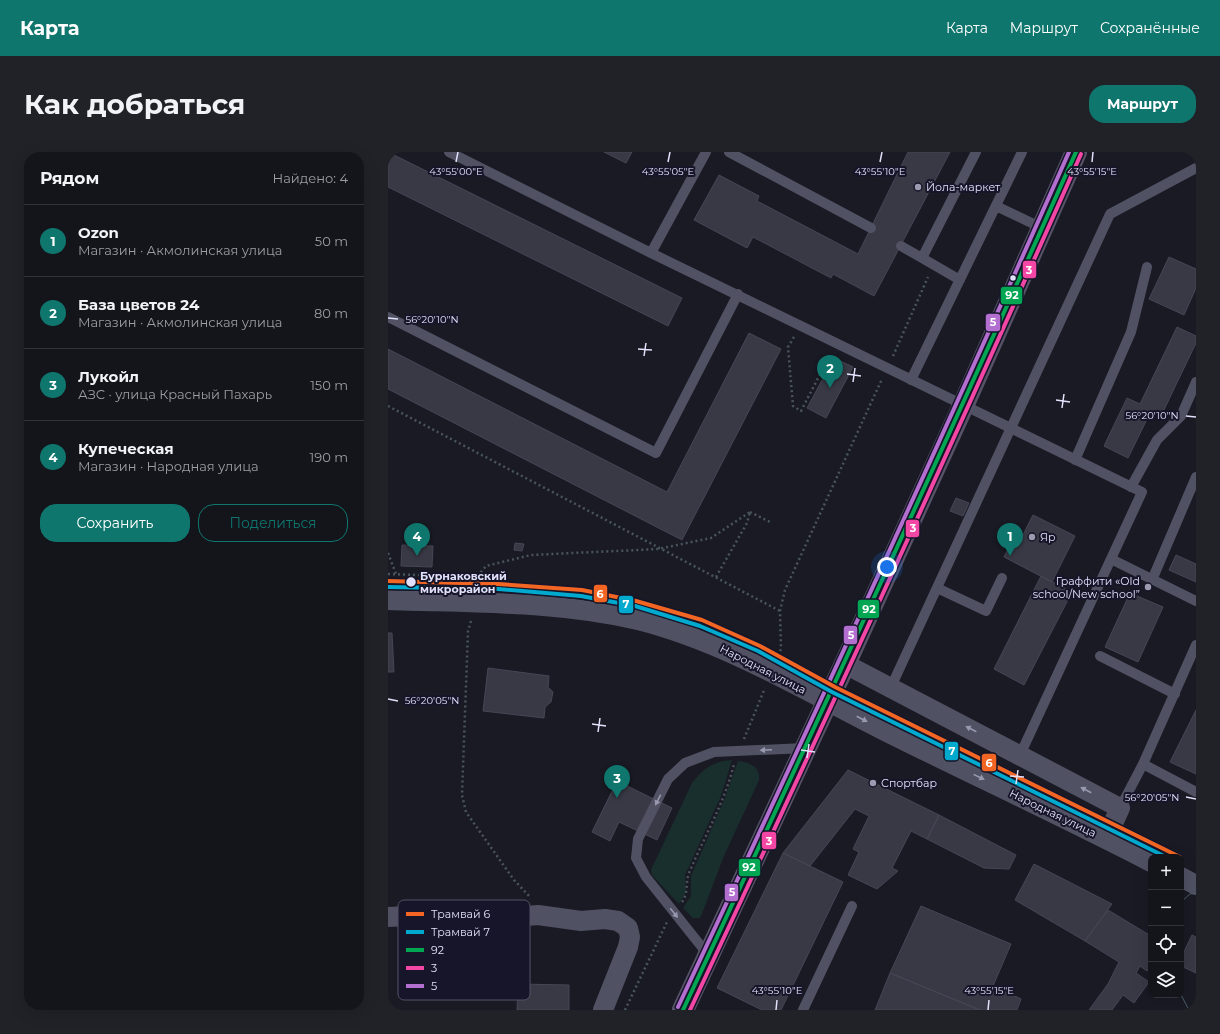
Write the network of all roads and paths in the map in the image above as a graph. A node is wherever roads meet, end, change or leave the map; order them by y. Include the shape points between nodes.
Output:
1 (448, 152) edge
2 (706, 152) edge
3 (730, 152) edge
4 (976, 152) edge
5 (1022, 152) edge
6 (1076, 152) edge
7 (1196, 168) edge
8 (996, 206) junction
9 (871, 228) dead end
10 (1042, 228) junction
11 (900, 246) dead end
12 (651, 253) junction
13 (922, 258) junction
14 (934, 265) junction
15 (1147, 267) dead end
16 (960, 280) junction
17 (738, 294) junction
18 (388, 318) edge
19 (799, 326) junction
20 (831, 352) dead end
21 (887, 368) junction
22 (911, 380) junction
23 (1196, 382) edge
24 (388, 406) edge
25 (963, 406) junction
26 (1011, 429) junction
27 (1075, 460) junction
28 (1196, 477) edge
29 (1131, 487) junction
30 (750, 512) junction
31 (770, 522) dead end
32 (658, 549) junction
33 (388, 553) edge
34 (1111, 559) junction
35 (388, 574) edge
36 (396, 574) junction
37 (716, 577) junction
38 (1002, 578) dead end
39 (1152, 580) junction
40 (937, 588) junction
41 (388, 600) edge
42 (1196, 601) edge
43 (780, 611) junction
44 (472, 619) dead end
45 (1196, 645) edge
46 (1100, 656) dead end
47 (846, 664) junction
48 (771, 672) junction
49 (891, 687) junction
50 (1176, 694) junction
51 (828, 702) junction
52 (805, 748) junction
53 (740, 751) junction
54 (1020, 755) junction
55 (1143, 764) junction
56 (732, 771) dead end
57 (1196, 792) edge
58 (1120, 808) junction
59 (1106, 839) junction
60 (1148, 860) edge
61 (1184, 879) edge
62 (1196, 885) edge
63 (684, 900) dead end
64 (852, 906) dead end
65 (538, 915) junction
66 (530, 916) edge
67 (388, 917) edge
68 (398, 917) edge
69 (666, 925) dead end
70 (709, 956) junction
71 (603, 1010) edge
72 (625, 1010) edge
73 (683, 1010) edge
74 (803, 1010) edge

1 - 12 lane
2 - 12 lane
3 - 9 lane
4 - 13 lane
5 - 8 lane
6 - 10 main road
7 - 26 lane via 1110,214
8 - 10 lane
8 - 16 lane
10 - 25 main road
11 - 13 lane
12 - 17 lane
13 - 14 lane
14 - 16 lane
14 - 21 path
15 - 27 lane via 1131,332
16 - 22 lane
17 - 18 lane via 656,453
17 - 19 lane
19 - 20 path via 788,347 794,406 801,411
19 - 21 lane
21 - 22 lane
21 - 43 path via 785,590
22 - 25 lane
23 - 29 lane via 1181,416 1157,440
24 - 32 path
25 - 26 lane
25 - 47 main road
26 - 27 lane
26 - 40 lane
27 - 29 lane
28 - 39 lane
29 - 34 lane via 1142,492
30 - 31 path
30 - 32 path via 712,538
30 - 37 path via 747,523
32 - 36 path via 531,555 486,566 476,577
32 - 37 path
33 - 36 path
34 - 39 lane
34 - 54 lane
35 - 36 path
37 - 43 path
38 - 40 lane via 986,611
39 - 42 lane
40 - 49 lane
41 - 48 street, Народная улица via 541,604 596,612 681,632 720,647
43 - 48 path via 781,648
44 - 65 path via 468,631 464,801 466,812 514,880 531,898
45 - 50 lane
46 - 50 lane
47 - 49 street
47 - 51 main road
48 - 51 street, Народная улица
48 - 53 path
54 -> 49 street
50 - 55 lane
51 - 52 main road
51 -> 59 street, Народная улица
52 -> 53 lane
52 - 70 main road
53 -> 70 lane via 714,752 685,762 668,779 638,839 636,858 646,877
58 -> 54 street
55 - 57 lane
55 - 58 lane
56 - 63 path via 688,875 688,892
58 - 59 street
59 - 60 street, Народная улица
61 - 62 street
64 - 74 lane
65 - 66 street
65 - 71 street via 581,921 605,919 618,921 628,928 628,947
67 - 68 street
69 - 72 path
70 - 73 main road

